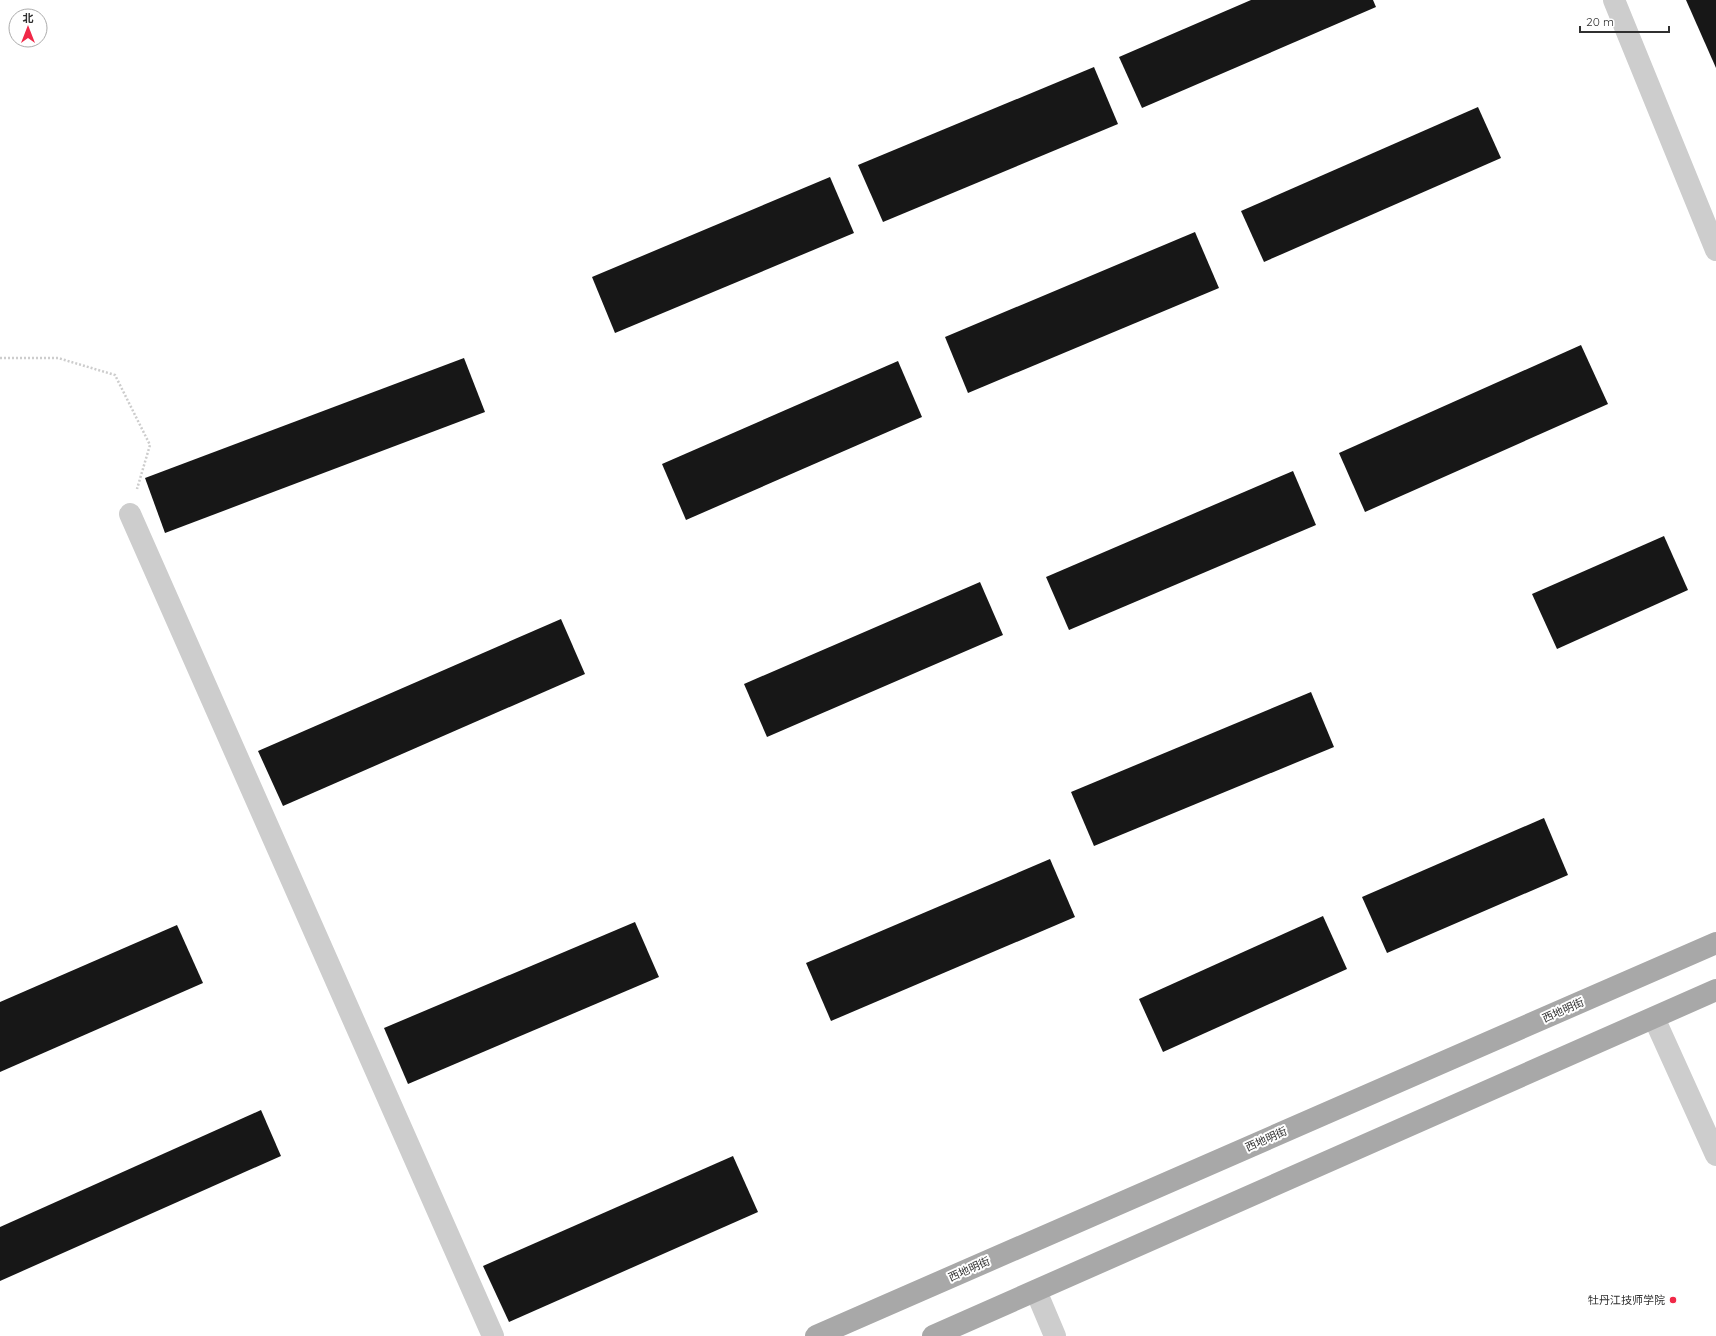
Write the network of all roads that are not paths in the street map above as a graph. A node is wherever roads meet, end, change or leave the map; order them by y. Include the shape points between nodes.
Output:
1 (1614, 0) edge
2 (1716, 250) edge
3 (130, 514) road end
4 (1716, 943) edge
5 (1716, 990) edge
6 (1654, 1018) junction
7 (1716, 1156) edge
8 (1036, 1291) junction
9 (493, 1336) edge
10 (816, 1336) edge
11 (933, 1336) edge
12 (1055, 1336) edge

1 - 2 street
3 - 9 street
4 - 10 main road, 西地明街
5 - 6 main road
6 - 7 street
6 - 8 main road
8 - 11 main road
8 - 12 street

